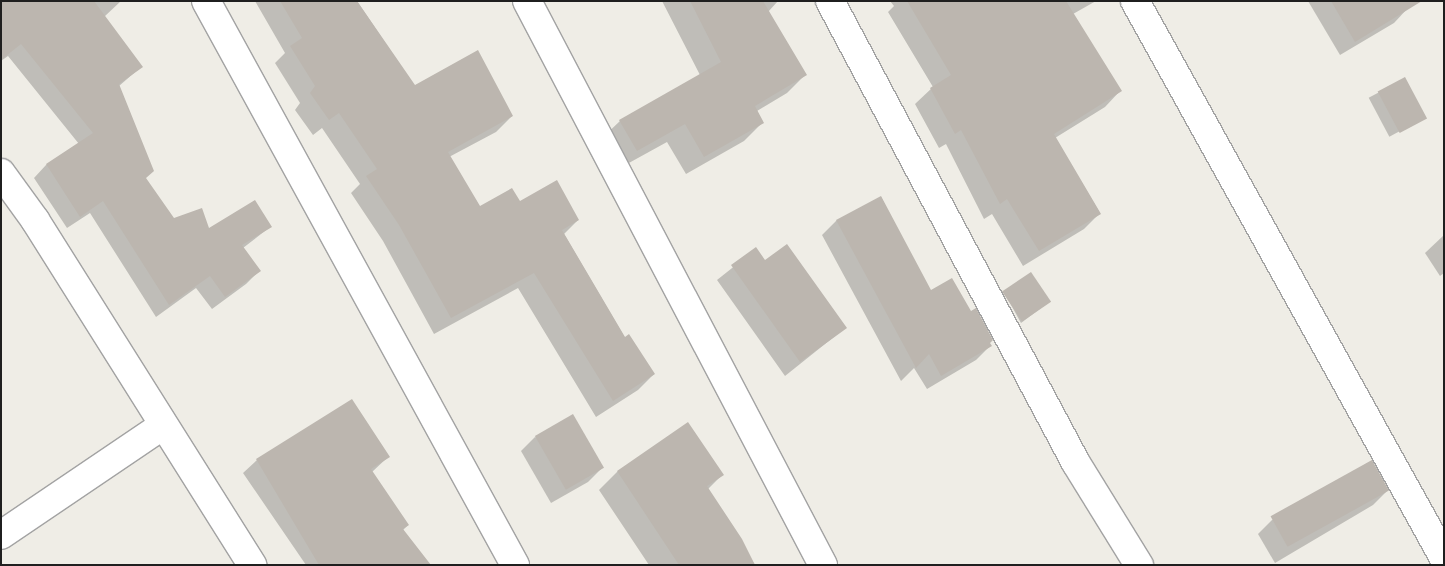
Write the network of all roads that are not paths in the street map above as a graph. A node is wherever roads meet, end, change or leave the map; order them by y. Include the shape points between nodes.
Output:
1 (206, 1) edge
2 (527, 1) edge
3 (830, 1) edge
4 (1135, 1) edge
5 (1, 173) edge
6 (162, 426) junction
7 (1, 534) edge
8 (1444, 558) edge
9 (252, 565) edge
10 (515, 565) edge
11 (823, 565) edge
12 (1139, 565) edge

1 - 10 street
2 - 11 street
3 - 12 street via 1071,454
4 - 8 street
5 - 6 street via 35,220
6 - 7 street
6 - 9 street

